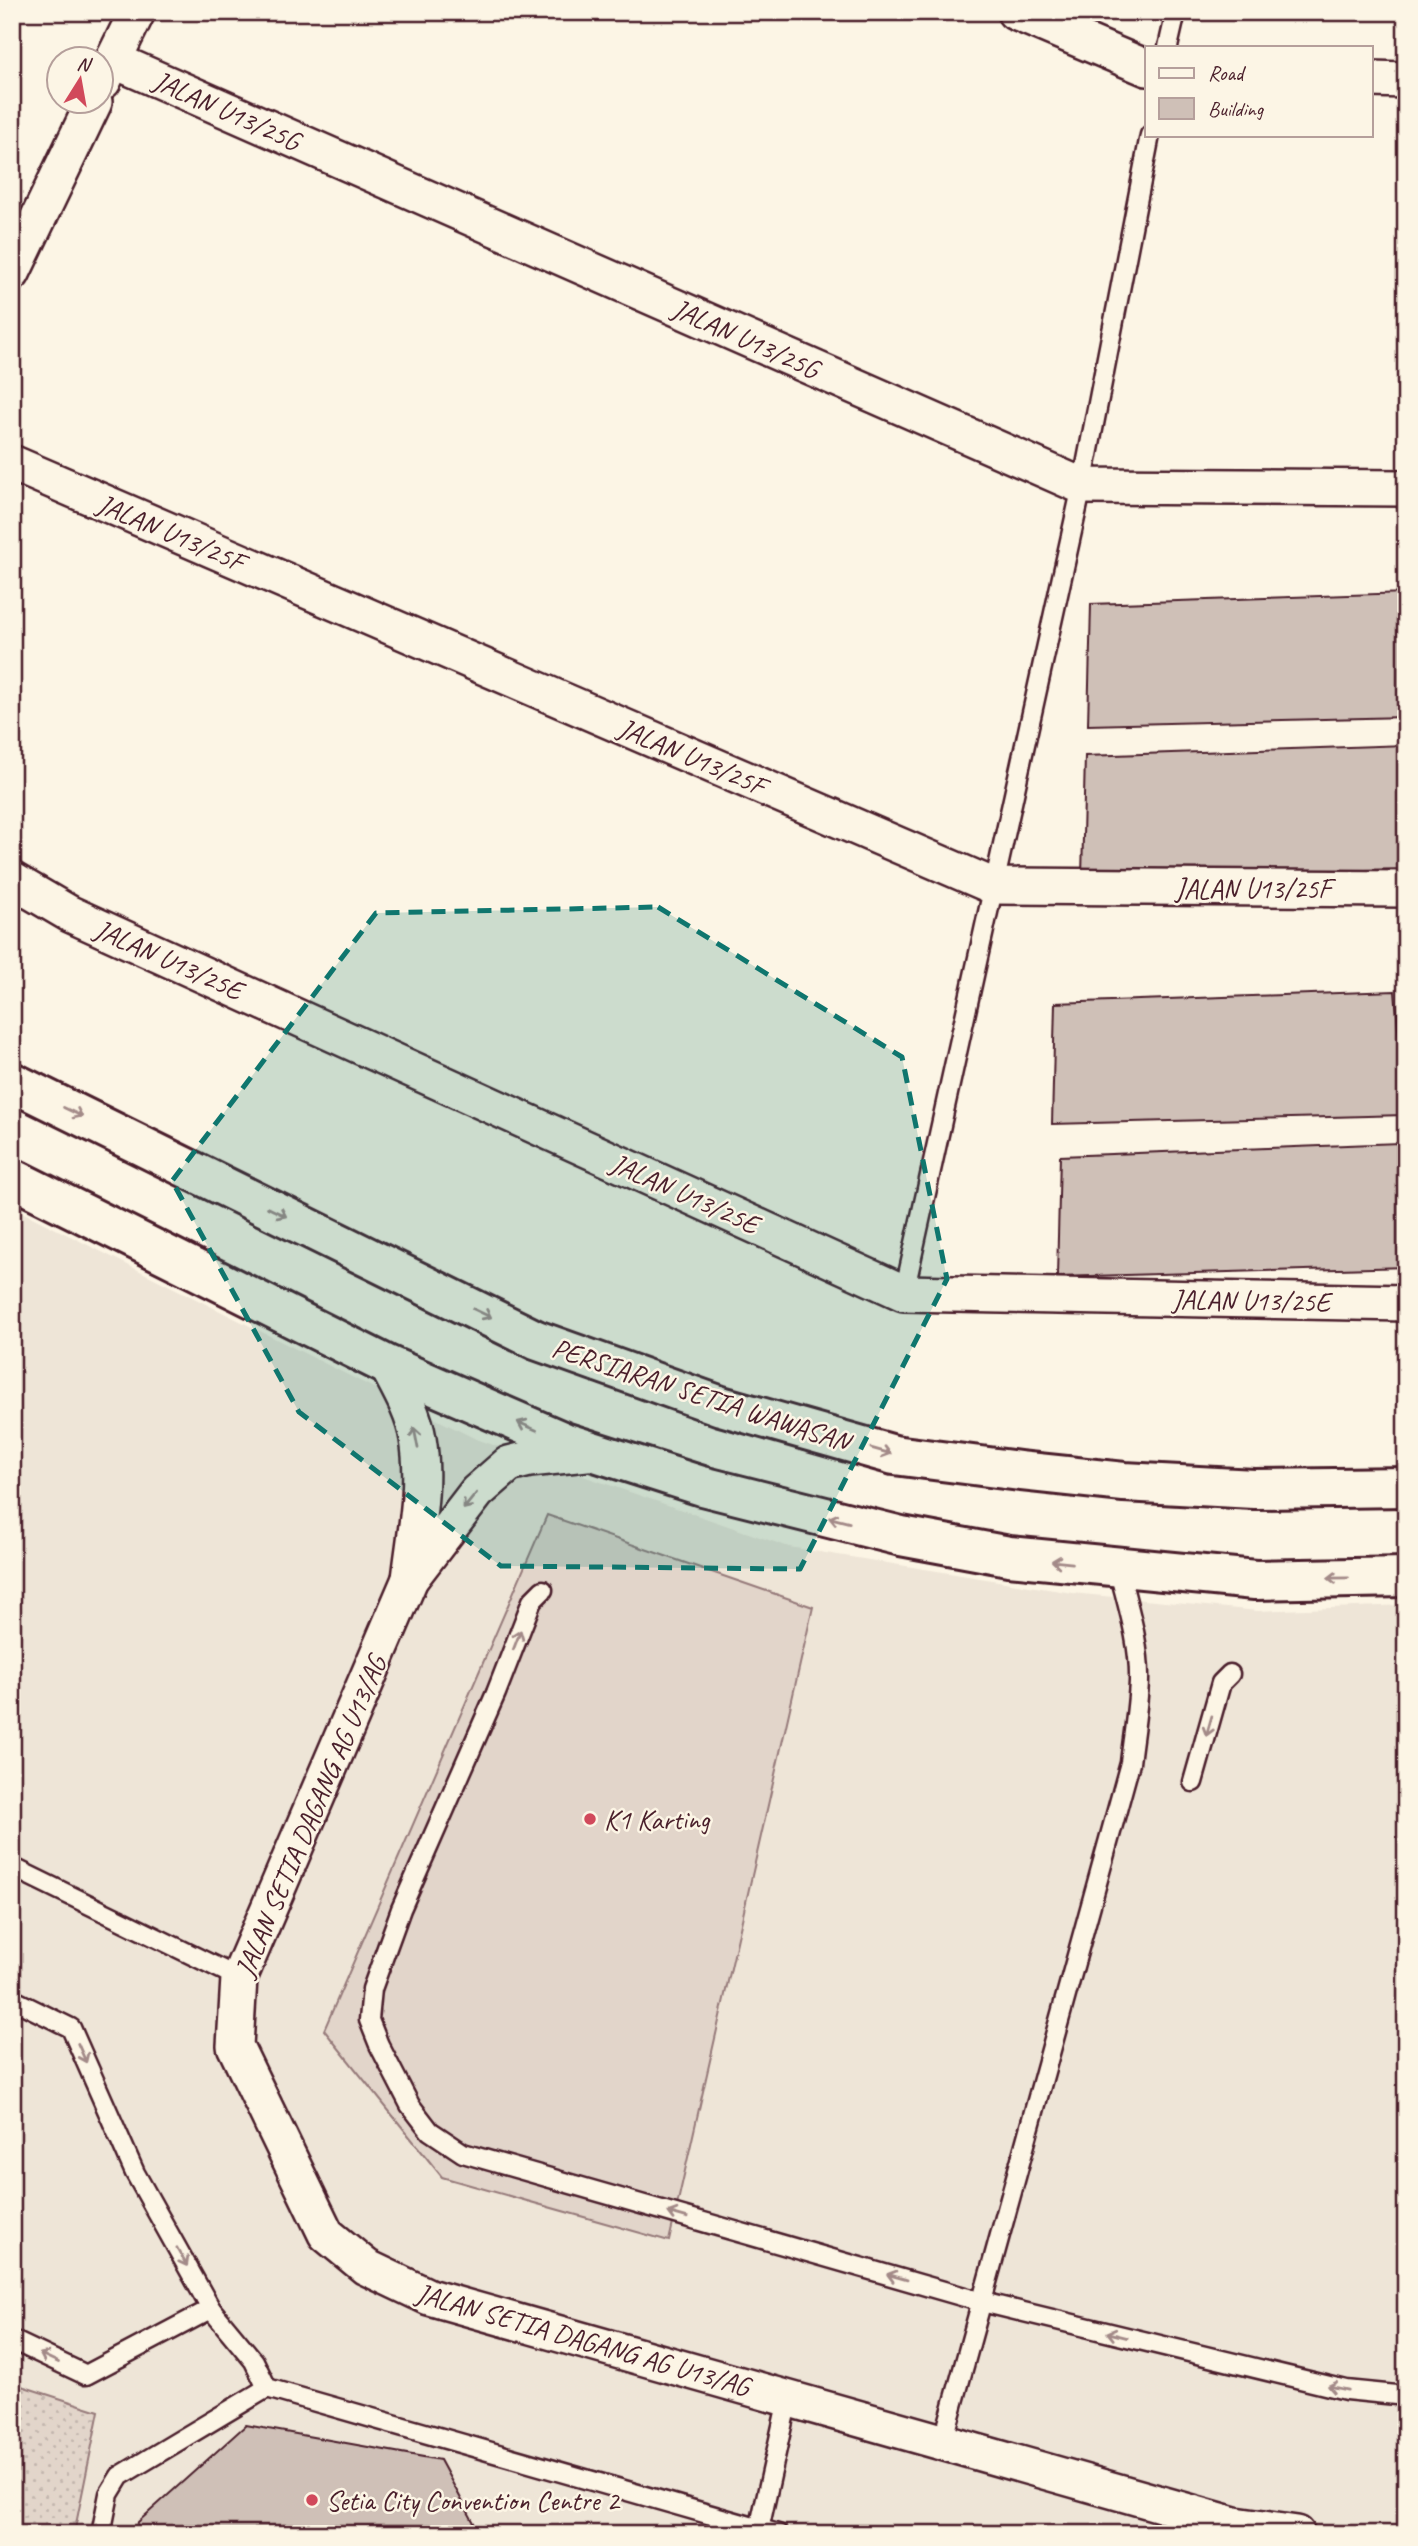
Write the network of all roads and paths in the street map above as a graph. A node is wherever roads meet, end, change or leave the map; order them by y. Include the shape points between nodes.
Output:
1 (137, 12) edge
2 (1015, 12) edge
3 (1176, 12) edge
4 (1168, 46) edge
5 (116, 54) edge
6 (1145, 67) edge
7 (116, 76) edge
8 (1372, 79) edge
9 (1406, 80) edge
10 (86, 116) edge
11 (1150, 136) edge
12 (12, 273) edge
13 (12, 463) edge
14 (1082, 486) junction
15 (1406, 488) edge
16 (12, 880) edge
17 (993, 886) junction
18 (1406, 889) edge
19 (12, 1082) edge
20 (12, 1178) edge
21 (904, 1293) junction
22 (1406, 1303) edge
23 (387, 1365) junction
24 (596, 1452) junction
25 (1406, 1488) edge
26 (1118, 1567) junction
27 (1406, 1577) edge
28 (410, 1579) junction
29 (543, 1590) dead end
30 (1230, 1674) dead end
31 (1193, 1782) dead end
32 (12, 1867) edge
33 (239, 1978) junction
34 (12, 1999) edge
35 (982, 2302) junction
36 (211, 2309) junction
37 (12, 2340) edge
38 (267, 2388) junction
39 (1406, 2396) edge
40 (788, 2399) junction
41 (943, 2442) junction
42 (759, 2531) edge
43 (101, 2534) edge
44 (778, 2534) edge
45 (1297, 2534) edge

1 - 5 street
2 - 6 street
3 - 4 lane
7 - 14 street, JALAN U13/25G
8 - 9 street
10 - 12 street
11 - 14 lane
13 - 17 street, JALAN U13/25F
14 - 15 street, JALAN U13/25G
14 - 17 lane
16 - 21 street, JALAN U13/25E via 70,914
17 - 18 street, JALAN U13/25F
17 - 21 lane
19 -> 25 street, PERSIARAN SETIA WAWASAN via 536,1340 721,1406 894,1455 1020,1471 1241,1489
20 - 23 street
21 - 22 street, JALAN U13/25E
24 -> 23 street
28 -> 23 street, JALAN SETIA DAGANG AG U13/AG via 419,1495 418,1438
26 -> 24 street via 1009,1556 901,1536 702,1486
24 -> 28 street, JALAN SETIA DAGANG AG U13/AG via 509,1464 477,1492
27 -> 26 street via 1255,1580
26 - 35 lane via 1138,1655 1130,1763
28 - 33 street, JALAN SETIA DAGANG AG U13/AG
35 -> 29 lane via 464,2153 430,2131 410,2105 369,2020 372,1989 401,1909 532,1601
30 -> 31 lane via 1221,1683
32 - 33 lane
33 - 40 street, JALAN SETIA DAGANG AG U13/AG via 235,2046 326,2234 366,2267 429,2298
34 -> 36 lane via 71,2028 135,2173
39 -> 35 lane via 1346,2390
35 - 41 lane
36 -> 37 lane via 86,2375
36 - 38 lane via 254,2361
38 - 42 lane
38 - 43 lane via 120,2476 109,2494
40 - 41 street, JALAN SETIA DAGANG AG U13/AG
40 - 42 lane
41 - 45 street, JALAN SETIA DAGANG AG U13/AG via 1235,2525
42 - 44 lane

